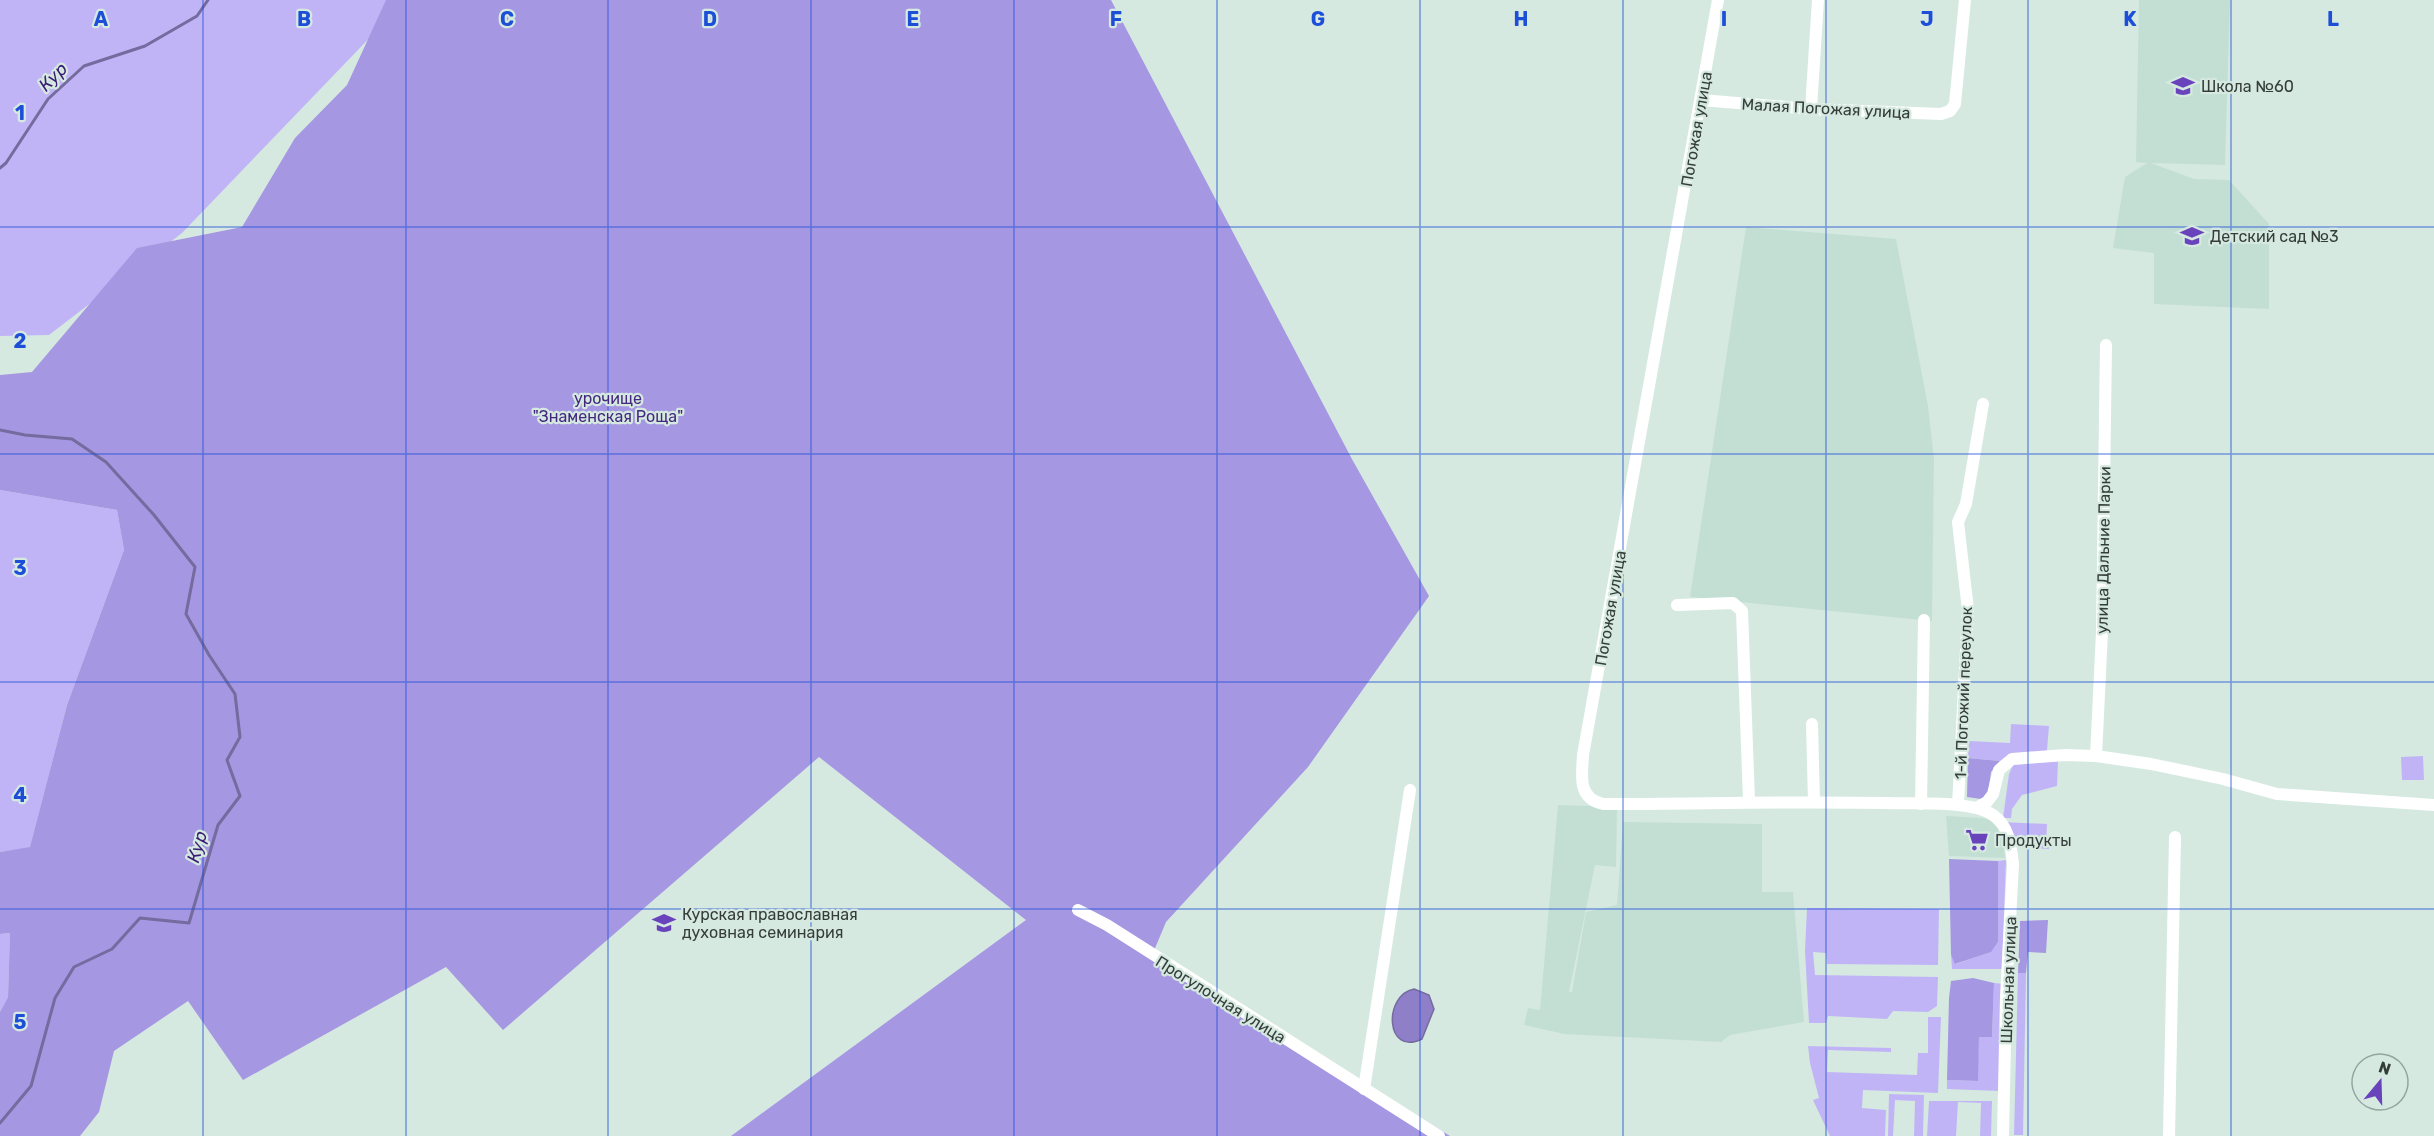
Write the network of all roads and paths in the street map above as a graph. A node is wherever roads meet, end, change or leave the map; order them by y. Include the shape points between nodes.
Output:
1 (1718, 0) edge
2 (1818, 0) edge
3 (1965, 0) edge
4 (1701, 100) junction
5 (1811, 108) junction
6 (2106, 345) dead end
7 (1983, 404) dead end
8 (1677, 605) dead end
9 (1924, 620) dead end
10 (1812, 724) dead end
11 (2096, 756) junction
12 (1410, 790) dead end
13 (1749, 801) junction
14 (1814, 802) junction
15 (1921, 804) junction
16 (2434, 805) edge
17 (1958, 806) junction
18 (1978, 807) junction
19 (2175, 837) dead end
20 (1078, 910) dead end
21 (1364, 1089) junction
22 (1439, 1136) edge
23 (2003, 1136) edge
24 (2169, 1136) edge

1 - 4 street, Погожая улица
2 - 5 street
3 - 5 street, Малая Погожая улица via 1955,105 1950,111 1941,114
4 - 5 street, Малая Погожая улица
4 - 13 street, Погожая улица via 1583,755 1583,787 1594,802 1603,804
6 - 11 street, улица Дальние Парки
7 - 17 street, 1-й Погожий переулок via 1966,504 1958,522 1968,610
8 - 13 street via 1733,603 1742,610
9 - 15 street
10 - 14 street
11 - 16 street via 2214,777 2277,794
11 - 18 street via 2012,759 2000,770 1993,794
12 - 21 street
13 - 14 street, Погожая улица
14 - 15 street, Погожая улица
15 - 17 street, Погожая улица
17 - 18 street, Погожая улица
18 - 23 street, Школьная улица via 2004,825 2013,864
19 - 24 street
20 - 21 street, Прогулочная улица
21 - 22 street, Прогулочная улица

